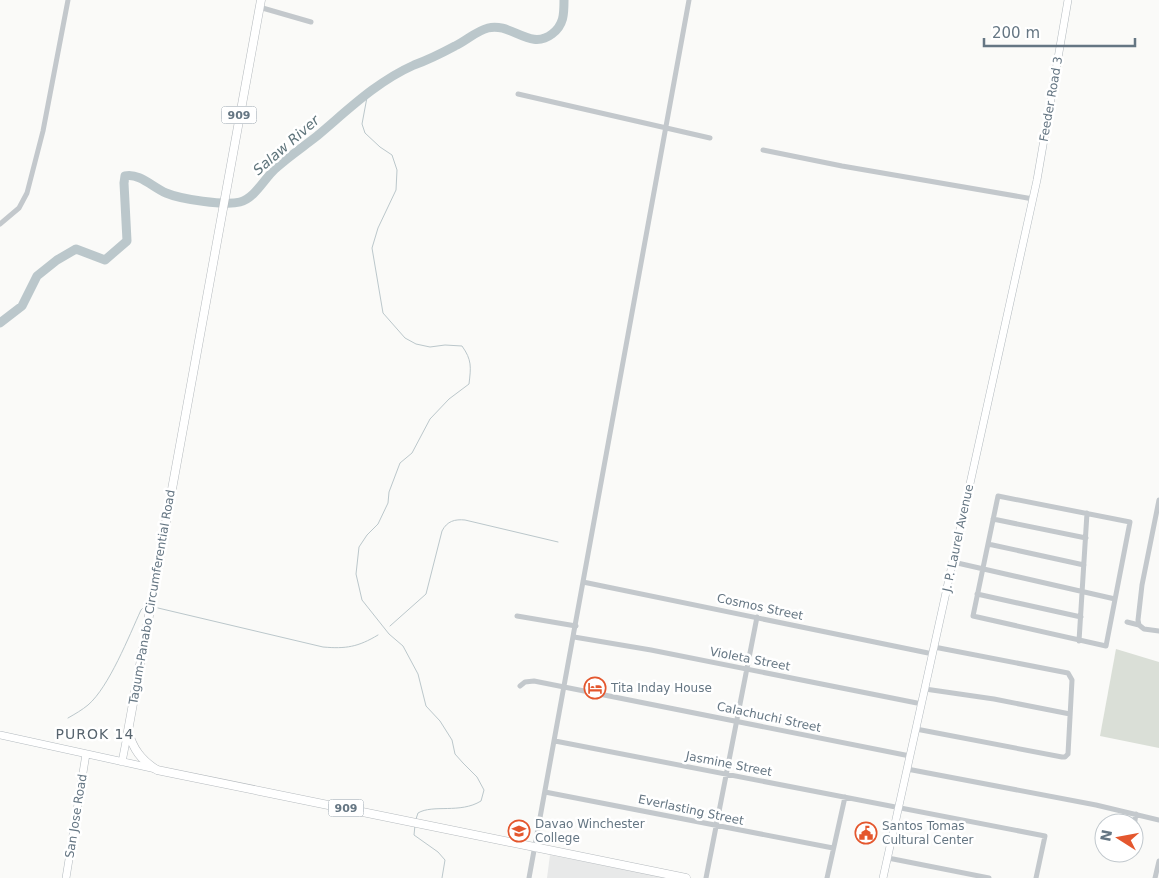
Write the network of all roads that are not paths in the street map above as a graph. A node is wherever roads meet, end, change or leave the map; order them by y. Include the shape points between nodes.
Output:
1 (68, 0) edge
2 (689, 0) edge
3 (1068, 0) edge
4 (260, 4) edge
5 (311, 22) dead end
6 (518, 94) dead end
7 (666, 128) junction
8 (710, 138) dead end
9 (764, 150) dead end
10 (1033, 199) junction
11 (0, 224) edge
12 (1159, 500) edge
13 (1087, 514) junction
14 (993, 519) junction
15 (1156, 525) edge
16 (1086, 538) junction
17 (988, 544) junction
18 (953, 562) junction
19 (1084, 565) junction
20 (982, 569) junction
21 (583, 582) junction
22 (1082, 592) junction
23 (977, 594) junction
24 (1115, 599) junction
25 (517, 616) dead end
26 (758, 617) junction
27 (1081, 617) junction
28 (1127, 622) dead end
29 (1139, 625) junction
30 (576, 626) junction
31 (1159, 632) edge
32 (574, 637) junction
33 (1079, 641) junction
34 (933, 651) junction
35 (746, 669) junction
36 (520, 686) dead end
37 (565, 687) junction
38 (925, 689) junction
39 (922, 704) junction
40 (1070, 714) junction
41 (737, 721) junction
42 (916, 729) junction
43 (128, 730) junction
44 (0, 735) edge
45 (555, 741) junction
46 (86, 754) junction
47 (910, 756) junction
48 (122, 762) junction
49 (157, 770) junction
50 (907, 770) junction
51 (727, 774) junction
52 (545, 792) junction
53 (845, 797) junction
54 (899, 807) junction
55 (1131, 813) edge
56 (1144, 816) edge
57 (1159, 820) edge
58 (716, 826) junction
59 (535, 846) junction
60 (833, 848) junction
61 (888, 858) junction
62 (1159, 863) edge
63 (66, 878) edge
64 (529, 878) edge
65 (686, 878) edge
66 (706, 878) edge
67 (827, 878) edge
68 (883, 878) edge
69 (990, 878) edge
70 (1036, 878) edge
71 (1155, 878) edge

1 - 11 street via 43,131 27,193 19,208
2 - 7 street
3 - 10 street, Feeder Road 3
4 - 5 street
4 - 43 main road, Tagum-Panabo Circumferential Road / 909
6 - 7 street
7 - 8 street
7 - 21 street
9 - 10 street
10 - 18 street, J. P. Laurel Avenue
12 - 15 street
13 - 14 street via 998,496
13 - 16 street
13 - 24 street via 1130,522
14 - 16 street
14 - 17 street
15 - 29 street via 1142,585
16 - 19 street
17 - 19 street
17 - 20 street
18 - 20 street
18 - 34 street, J. P. Laurel Avenue
19 - 22 street
20 - 22 street
20 - 23 street
21 - 26 street, Cosmos Street
21 - 30 street
22 - 24 street
22 - 27 street
23 - 27 street
23 - 33 street via 972,616
24 - 33 street via 1106,646
25 - 30 street
26 - 34 street, Cosmos Street
26 - 35 street
27 - 33 street
28 - 29 street
29 - 31 street
30 - 32 street
32 - 35 street, Violeta Street
32 - 37 street
34 - 38 street, J. P. Laurel Avenue
34 - 40 street, Cosmos Street via 1068,673 1072,680
35 - 39 street, Violeta Street
35 - 41 street
36 - 37 street, Calachuchi Street via 534,680
37 - 41 street, Calachuchi Street
37 - 45 street
38 - 39 street, J. P. Laurel Avenue
38 - 40 street
39 - 42 street, J. P. Laurel Avenue
40 - 42 street via 1068,754 1064,757
41 - 47 street, Calachuchi Street
41 - 51 street
42 - 47 street, J. P. Laurel Avenue
43 - 48 street
43 - 49 main road, 909 via 138,754
44 - 46 street
45 - 51 street, Jasmine Street
45 - 52 street
46 - 48 street
46 - 63 street, San Jose Road
47 - 50 street, J. P. Laurel Avenue
48 - 49 street
49 - 59 main road, 909
50 - 54 street, J. P. Laurel Avenue
50 - 55 street
51 - 53 street, Jasmine Street
51 - 58 street
52 - 58 street, Everlasting Street
52 - 59 street
53 - 54 street, Jasmine Street
53 - 60 street
54 - 61 street, J. P. Laurel Avenue
54 - 70 street, Jasmine Street via 1045,836
56 - 57 street
58 - 60 street, Everlasting Street
58 - 66 street
59 - 64 street
59 - 65 main road, 909
60 - 67 street
61 - 68 street, J. P. Laurel Avenue
61 - 69 street
62 - 71 street

